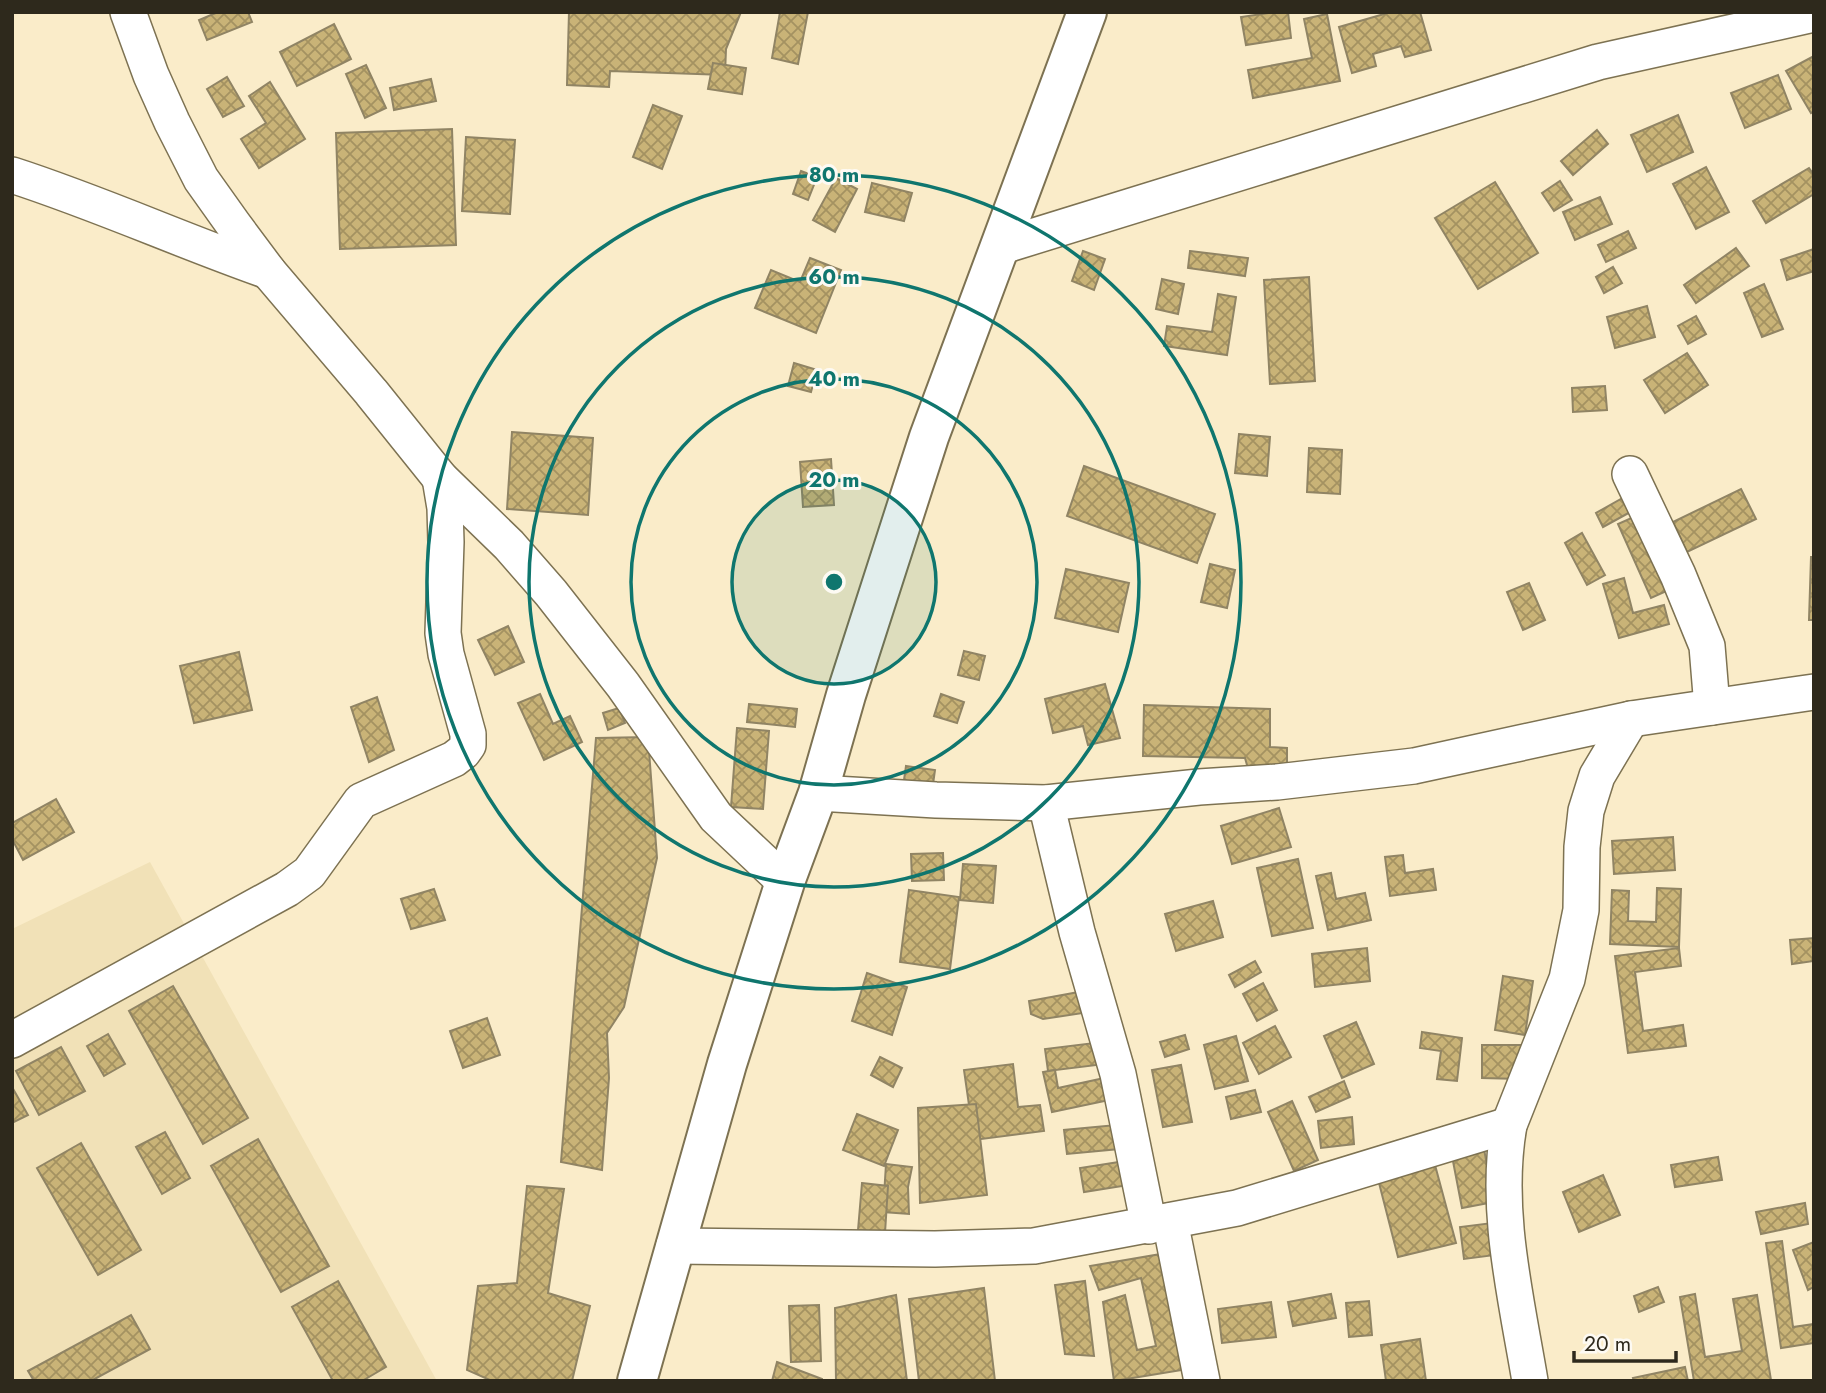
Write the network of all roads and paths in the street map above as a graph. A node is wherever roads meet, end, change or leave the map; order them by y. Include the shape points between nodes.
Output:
1 (128, 12) edge
2 (1087, 12) edge
3 (1814, 14) edge
4 (12, 174) edge
5 (999, 247) junction
6 (268, 271) junction
7 (1630, 474) dead end
8 (440, 478) junction
9 (1814, 692) edge
10 (1712, 707) junction
11 (1631, 719) junction
12 (818, 793) junction
13 (1046, 803) junction
14 (785, 882) junction
15 (12, 1040) edge
16 (1509, 1125) junction
17 (1159, 1224) junction
18 (674, 1246) junction
19 (638, 1381) edge
20 (1202, 1381) edge
21 (1530, 1381) edge

1 - 6 street via 151,75 201,178
2 - 5 main road
3 - 5 street via 1598,62
4 - 6 street
5 - 12 main road via 929,437
6 - 8 street
7 - 10 street via 1707,646
8 - 14 street via 551,593 716,817
8 - 15 street via 446,542 443,633 468,734 463,752 361,801 309,873 287,889
9 - 10 street
10 - 11 street
11 - 13 street via 1414,766
11 - 16 street via 1597,776 1586,811 1581,910 1567,979
12 - 13 street
12 - 14 main road
13 - 17 street via 1077,932
14 - 18 main road
16 - 17 street via 1237,1208
16 - 21 street via 1505,1216
17 - 18 street via 1034,1246
17 - 20 street
18 - 19 main road

